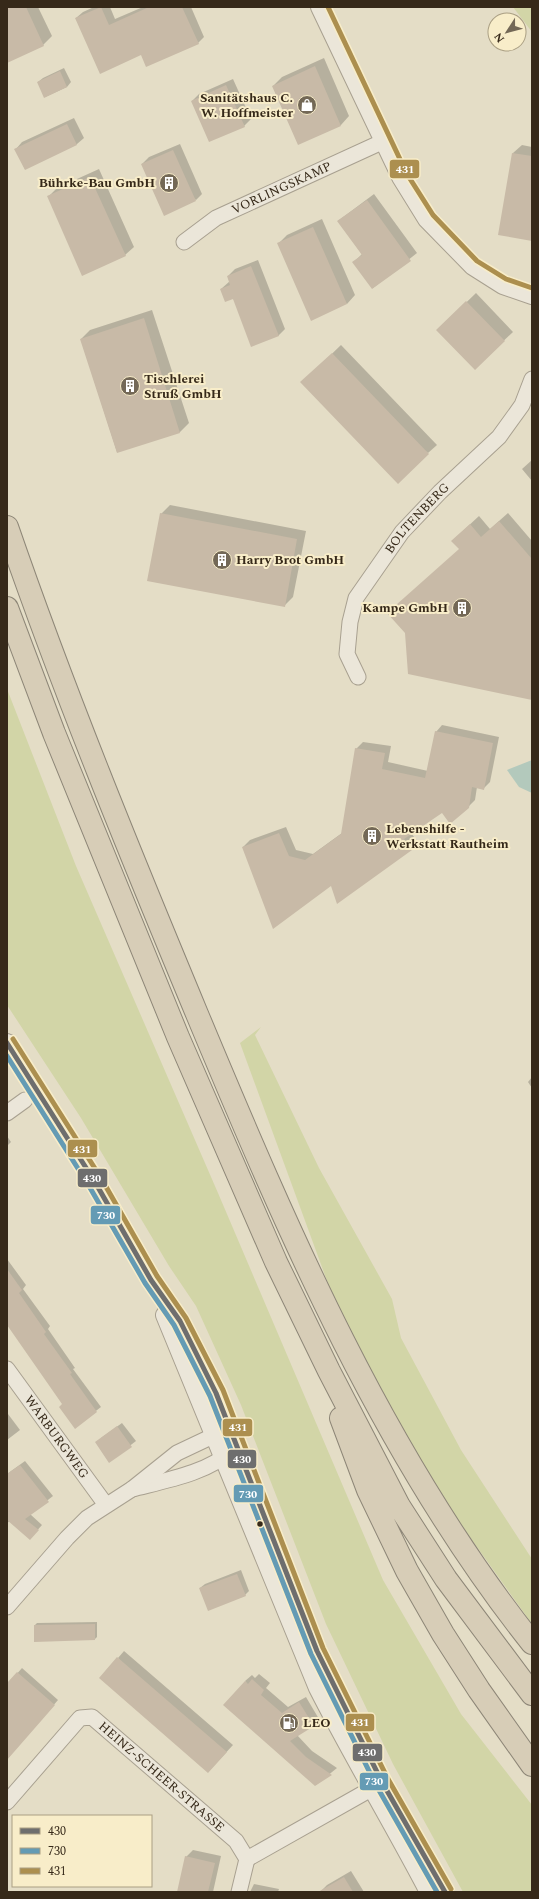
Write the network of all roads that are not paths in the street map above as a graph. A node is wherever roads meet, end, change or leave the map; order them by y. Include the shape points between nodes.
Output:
1 (320, 7) edge
2 (384, 141) junction
3 (184, 242) dead end
4 (532, 295) edge
5 (532, 379) edge
6 (7, 528) edge
7 (7, 608) edge
8 (358, 677) dead end
9 (7, 1043) edge
10 (25, 1100) dead end
11 (7, 1113) edge
12 (151, 1280) junction
13 (7, 1369) edge
14 (329, 1371) junction
15 (215, 1435) junction
16 (237, 1445) junction
17 (224, 1458) junction
18 (132, 1489) junction
19 (106, 1505) junction
20 (7, 1607) edge
21 (532, 1643) edge
22 (532, 1694) edge
23 (532, 1765) edge
24 (371, 1789) junction
25 (7, 1802) edge
26 (247, 1859) junction
27 (239, 1892) edge
28 (429, 1892) edge
29 (445, 1892) edge

1 - 2 street
2 - 3 street, VORLINGSKAMP via 216,218
2 - 4 street via 414,201 442,237 487,276 503,285
5 - 8 street, BOLTENBERG via 522,405 499,438 440,492 402,532 356,598 350,622 347,654
6 - 21 highway via 79,724 136,867 244,1126 301,1250 380,1410 425,1488 474,1563
7 - 14 highway via 54,733 178,1037 276,1262
9 - 12 street via 95,1182
10 - 11 street
12 - 15 street
12 - 16 street via 180,1321 216,1393
13 - 19 street, WARBURGWEG
14 - 22 highway via 399,1506 446,1579
14 - 23 highway via 344,1431 368,1490 407,1571 475,1684
15 - 16 street
15 - 17 street
15 - 18 street via 176,1453
16 - 17 street
16 - 29 street via 317,1651 382,1782
17 - 18 street via 181,1476
17 - 24 street via 318,1688
18 - 19 street
19 - 20 street via 87,1518 67,1538
24 - 26 street
24 - 28 street
25 - 26 street, HEINZ-SCHEER-STRASSE via 80,1718 92,1717 236,1840
26 - 27 street

